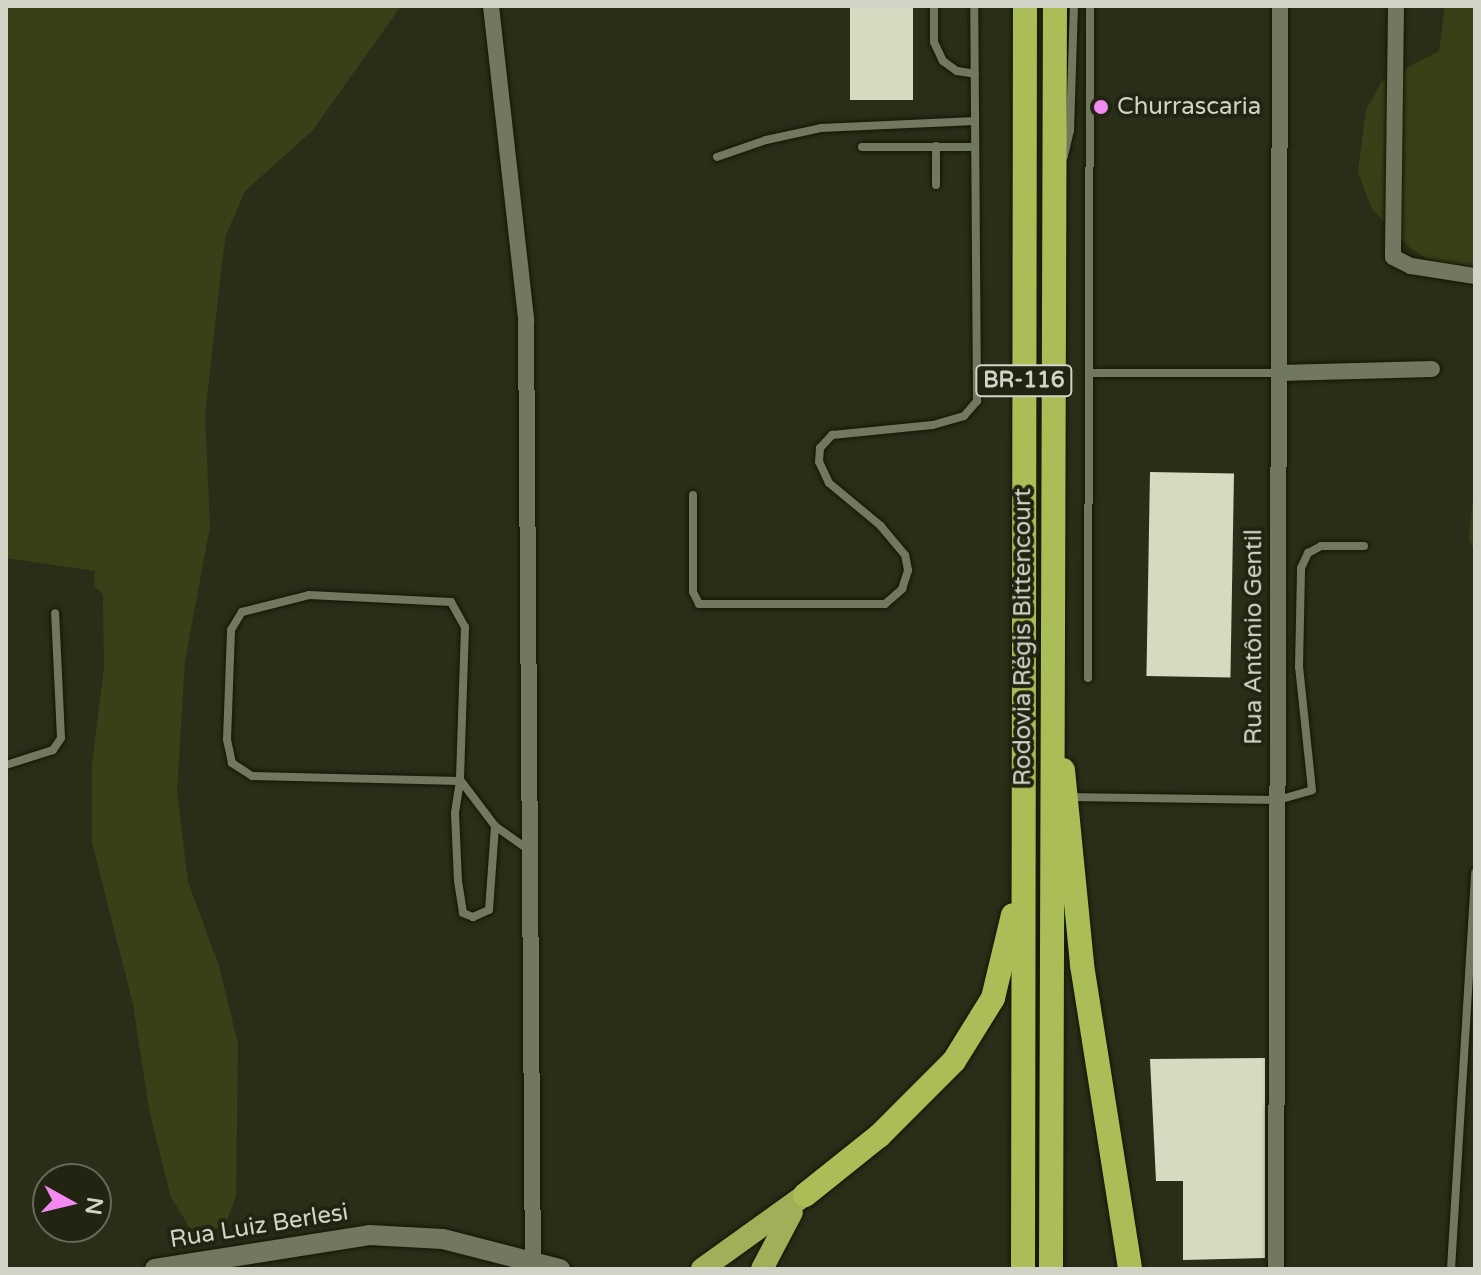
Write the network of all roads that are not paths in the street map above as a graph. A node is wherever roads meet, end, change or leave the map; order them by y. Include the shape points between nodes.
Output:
1 (491, 6) edge
2 (934, 6) edge
3 (974, 6) edge
4 (1025, 6) edge
5 (1055, 6) edge
6 (1074, 6) edge
7 (1090, 6) edge
8 (1280, 6) edge
9 (1396, 6) edge
10 (975, 74) junction
11 (975, 121) junction
12 (936, 146) junction
13 (862, 147) dead end
14 (975, 147) junction
15 (717, 157) dead end
16 (936, 185) dead end
17 (1054, 200) junction
18 (1475, 276) edge
19 (1432, 369) dead end
20 (1089, 373) junction
21 (1279, 373) junction
22 (693, 495) dead end
23 (1364, 546) dead end
24 (55, 613) dead end
25 (1050, 632) junction
26 (1088, 678) dead end
27 (1025, 757) junction
28 (6, 765) edge
29 (460, 781) junction
30 (1066, 797) junction
31 (1278, 800) junction
32 (495, 826) junction
33 (530, 850) junction
34 (1475, 873) edge
35 (1474, 914) edge
36 (1472, 965) edge
37 (1471, 1010) edge
38 (805, 1195) junction
39 (534, 1266) edge
40 (155, 1269) edge
41 (560, 1269) edge
42 (702, 1269) edge
43 (762, 1269) edge
44 (1023, 1269) edge
45 (1051, 1269) edge
46 (1130, 1269) edge
47 (1276, 1269) edge
48 (1451, 1269) edge

1 - 33 street via 526,320
2 - 10 lane via 934,42 943,61
3 - 10 lane
4 - 27 highway, Rodovia Régis Bittencourt / BR-116
5 - 17 highway, Rodovia Régis Bittencourt / BR-116
6 - 17 lane via 1070,131
7 - 20 lane
8 - 21 street, Rua Antônio Gentil
9 - 18 street via 1393,257 1411,266
10 - 11 lane
11 - 14 lane
11 - 15 lane via 821,128
12 - 13 lane
12 - 14 lane
12 - 16 lane
14 - 22 lane via 977,401 964,416 832,435 820,448 819,462 829,483 881,526 905,555 908,570 902,589 885,604 699,604 693,592
17 - 25 highway, Rodovia Régis Bittencourt / BR-116
19 - 21 street
20 - 21 lane
20 - 26 lane
21 - 31 street, Rua Antônio Gentil
23 - 31 lane via 1321,546 1308,553 1301,568 1299,667 1315,782 1312,790
24 - 28 lane via 61,738 53,750
25 - 30 highway
25 - 45 highway, Rodovia Régis Bittencourt / BR-116
27 - 38 highway via 1012,926 993,998 954,1061 879,1136
27 - 44 highway, Rodovia Régis Bittencourt / BR-116
29 - 29 lane via 252,776 232,763 227,740 231,630 242,612 309,595 451,602 465,627
29 - 32 lane
29 - 32 lane via 455,813 458,881 463,913 473,917 489,910
30 - 31 lane
30 - 46 highway via 1082,965
31 - 47 street, Rua Antônio Gentil
32 - 33 lane
33 - 39 street
34 - 35 lane
35 - 36 lane
36 - 37 lane
37 - 48 lane
38 - 42 highway
38 - 43 highway via 781,1227
39 - 40 street, Rua Luiz Berlesi via 443,1239 369,1235
39 - 41 street, Rua Luiz Berlesi

